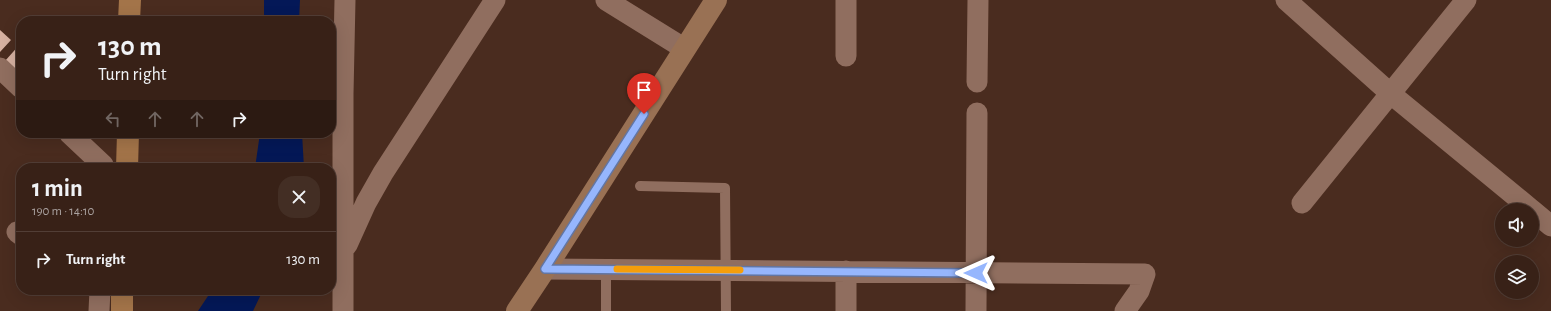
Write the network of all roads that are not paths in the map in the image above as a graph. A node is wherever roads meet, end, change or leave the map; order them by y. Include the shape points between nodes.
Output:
1 (130, 0) edge
2 (345, 0) edge
3 (495, 0) edge
4 (606, 0) edge
5 (716, 0) edge
6 (846, 0) edge
7 (978, 0) edge
8 (1286, 0) edge
9 (1466, 0) edge
10 (130, 16) edge
11 (685, 49) junction
12 (846, 56) dead end
13 (0, 68) edge
14 (977, 82) dead end
15 (16, 83) edge
16 (1391, 94) junction
17 (976, 113) dead end
18 (74, 138) edge
19 (128, 138) edge
20 (101, 163) edge
21 (127, 163) edge
22 (640, 186) dead end
23 (1302, 203) dead end
24 (1523, 203) edge
25 (1539, 216) edge
26 (1551, 226) edge
27 (344, 251) junction
28 (545, 269) junction
29 (606, 269) junction
30 (725, 270) junction
31 (846, 271) junction
32 (976, 273) junction
33 (122, 295) edge
34 (122, 311) edge
35 (344, 311) edge
36 (517, 311) edge
37 (606, 311) edge
38 (726, 311) edge
39 (846, 311) edge
40 (976, 311) edge
41 (1125, 311) edge

1 - 10 main road
2 - 27 street
3 - 27 street via 383,172
4 - 11 street
5 - 11 street
6 - 12 street
7 - 14 street
8 - 16 street
9 - 16 street
11 - 28 street
13 - 15 street
16 - 23 street
16 - 24 street
17 - 32 street
18 - 20 street
19 - 21 main road
22 - 30 lane via 725,188
25 - 26 street
27 - 35 street
28 - 29 street
28 - 36 street
29 - 30 street
29 - 37 lane
30 - 31 street
30 - 38 lane
31 - 32 street
31 - 39 street
32 - 40 street
32 - 41 street via 1145,274 1140,291
33 - 34 main road

